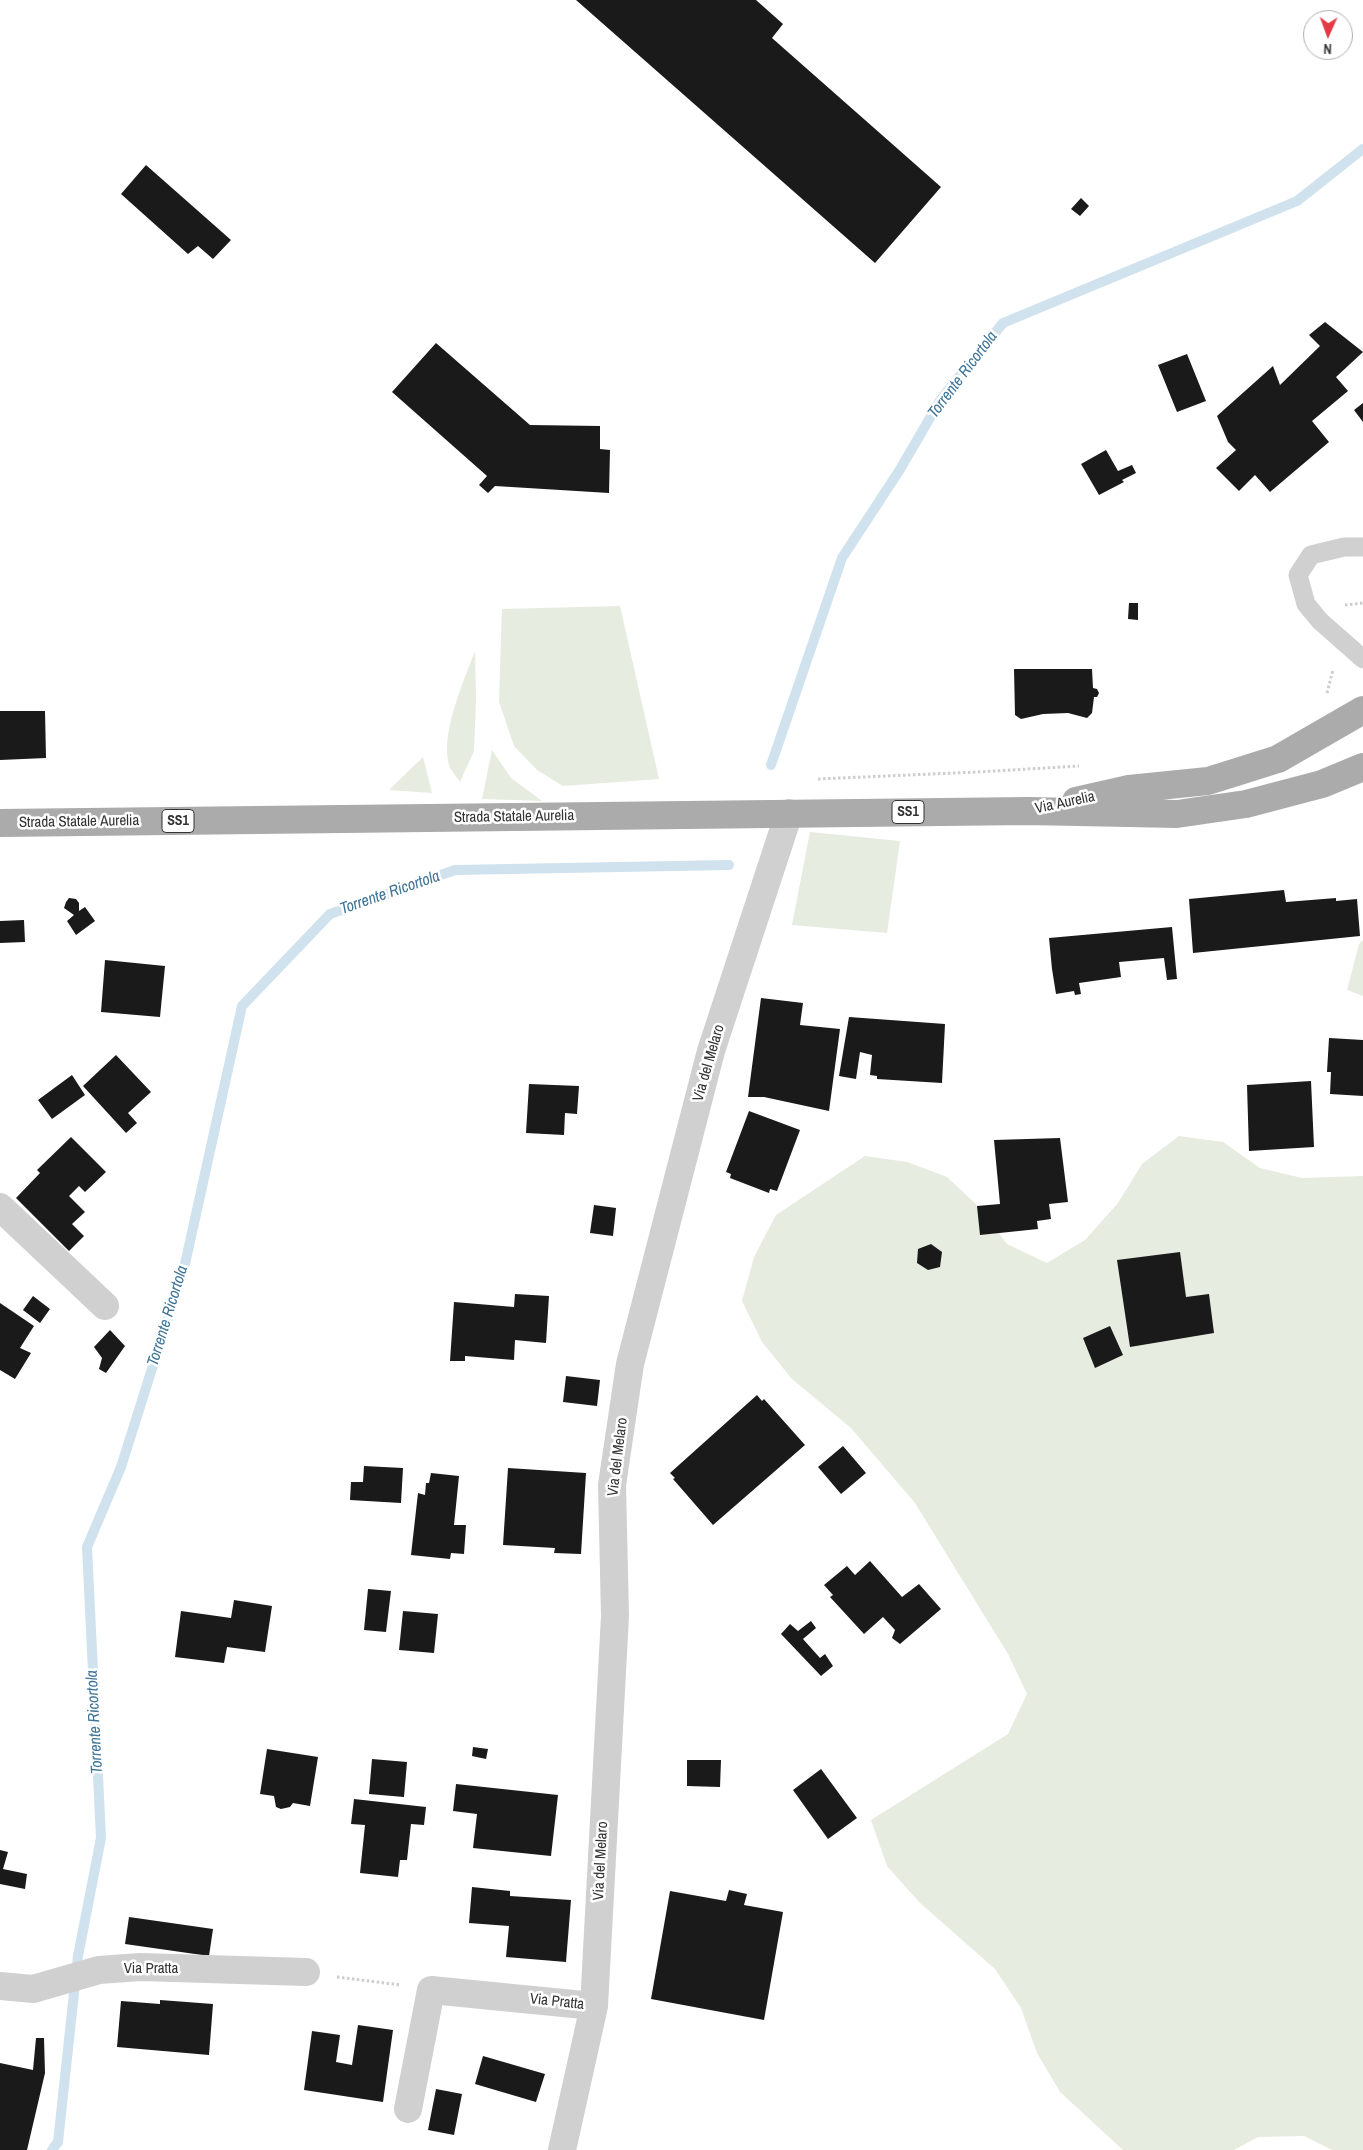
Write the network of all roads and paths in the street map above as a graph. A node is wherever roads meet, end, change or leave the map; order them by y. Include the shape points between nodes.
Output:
1 (1363, 547) edge
2 (1363, 604) edge
3 (1320, 621) junction
4 (1363, 659) edge
5 (1334, 665) dead end
6 (1323, 699) dead end
7 (1363, 710) edge
8 (1087, 766) dead end
9 (1363, 767) edge
10 (812, 779) dead end
11 (1028, 811) junction
12 (789, 813) junction
13 (0, 823) edge
14 (0, 1207) edge
15 (105, 1306) dead end
16 (306, 1972) joint
17 (0, 1986) edge
18 (431, 1990) junction
19 (594, 2006) junction
20 (408, 2109) dead end
21 (562, 2150) edge

1 - 3 lane via 1344,547 1311,556 1298,575 1306,604
2 - 3 path via 1326,607
3 - 4 lane
5 - 6 path via 1329,691
7 - 11 main road, Via Aurelia via 1278,759 1216,778 1130,789
8 - 10 path
9 - 11 main road, Via Aurelia via 1322,784 1246,804 1185,812
11 - 12 main road, Strada Statale Aurelia / SS1
12 - 13 main road, Strada Statale Aurelia / SS1
12 - 19 street, Via del Melaro via 711,1051 630,1364 612,1485 615,1616
14 - 15 street
16 - 17 street, Via Pratta via 140,1967 99,1970 32,1990
16 - 18 path
18 - 19 street, Via Pratta
18 - 20 street
19 - 21 street, Via del Melaro

